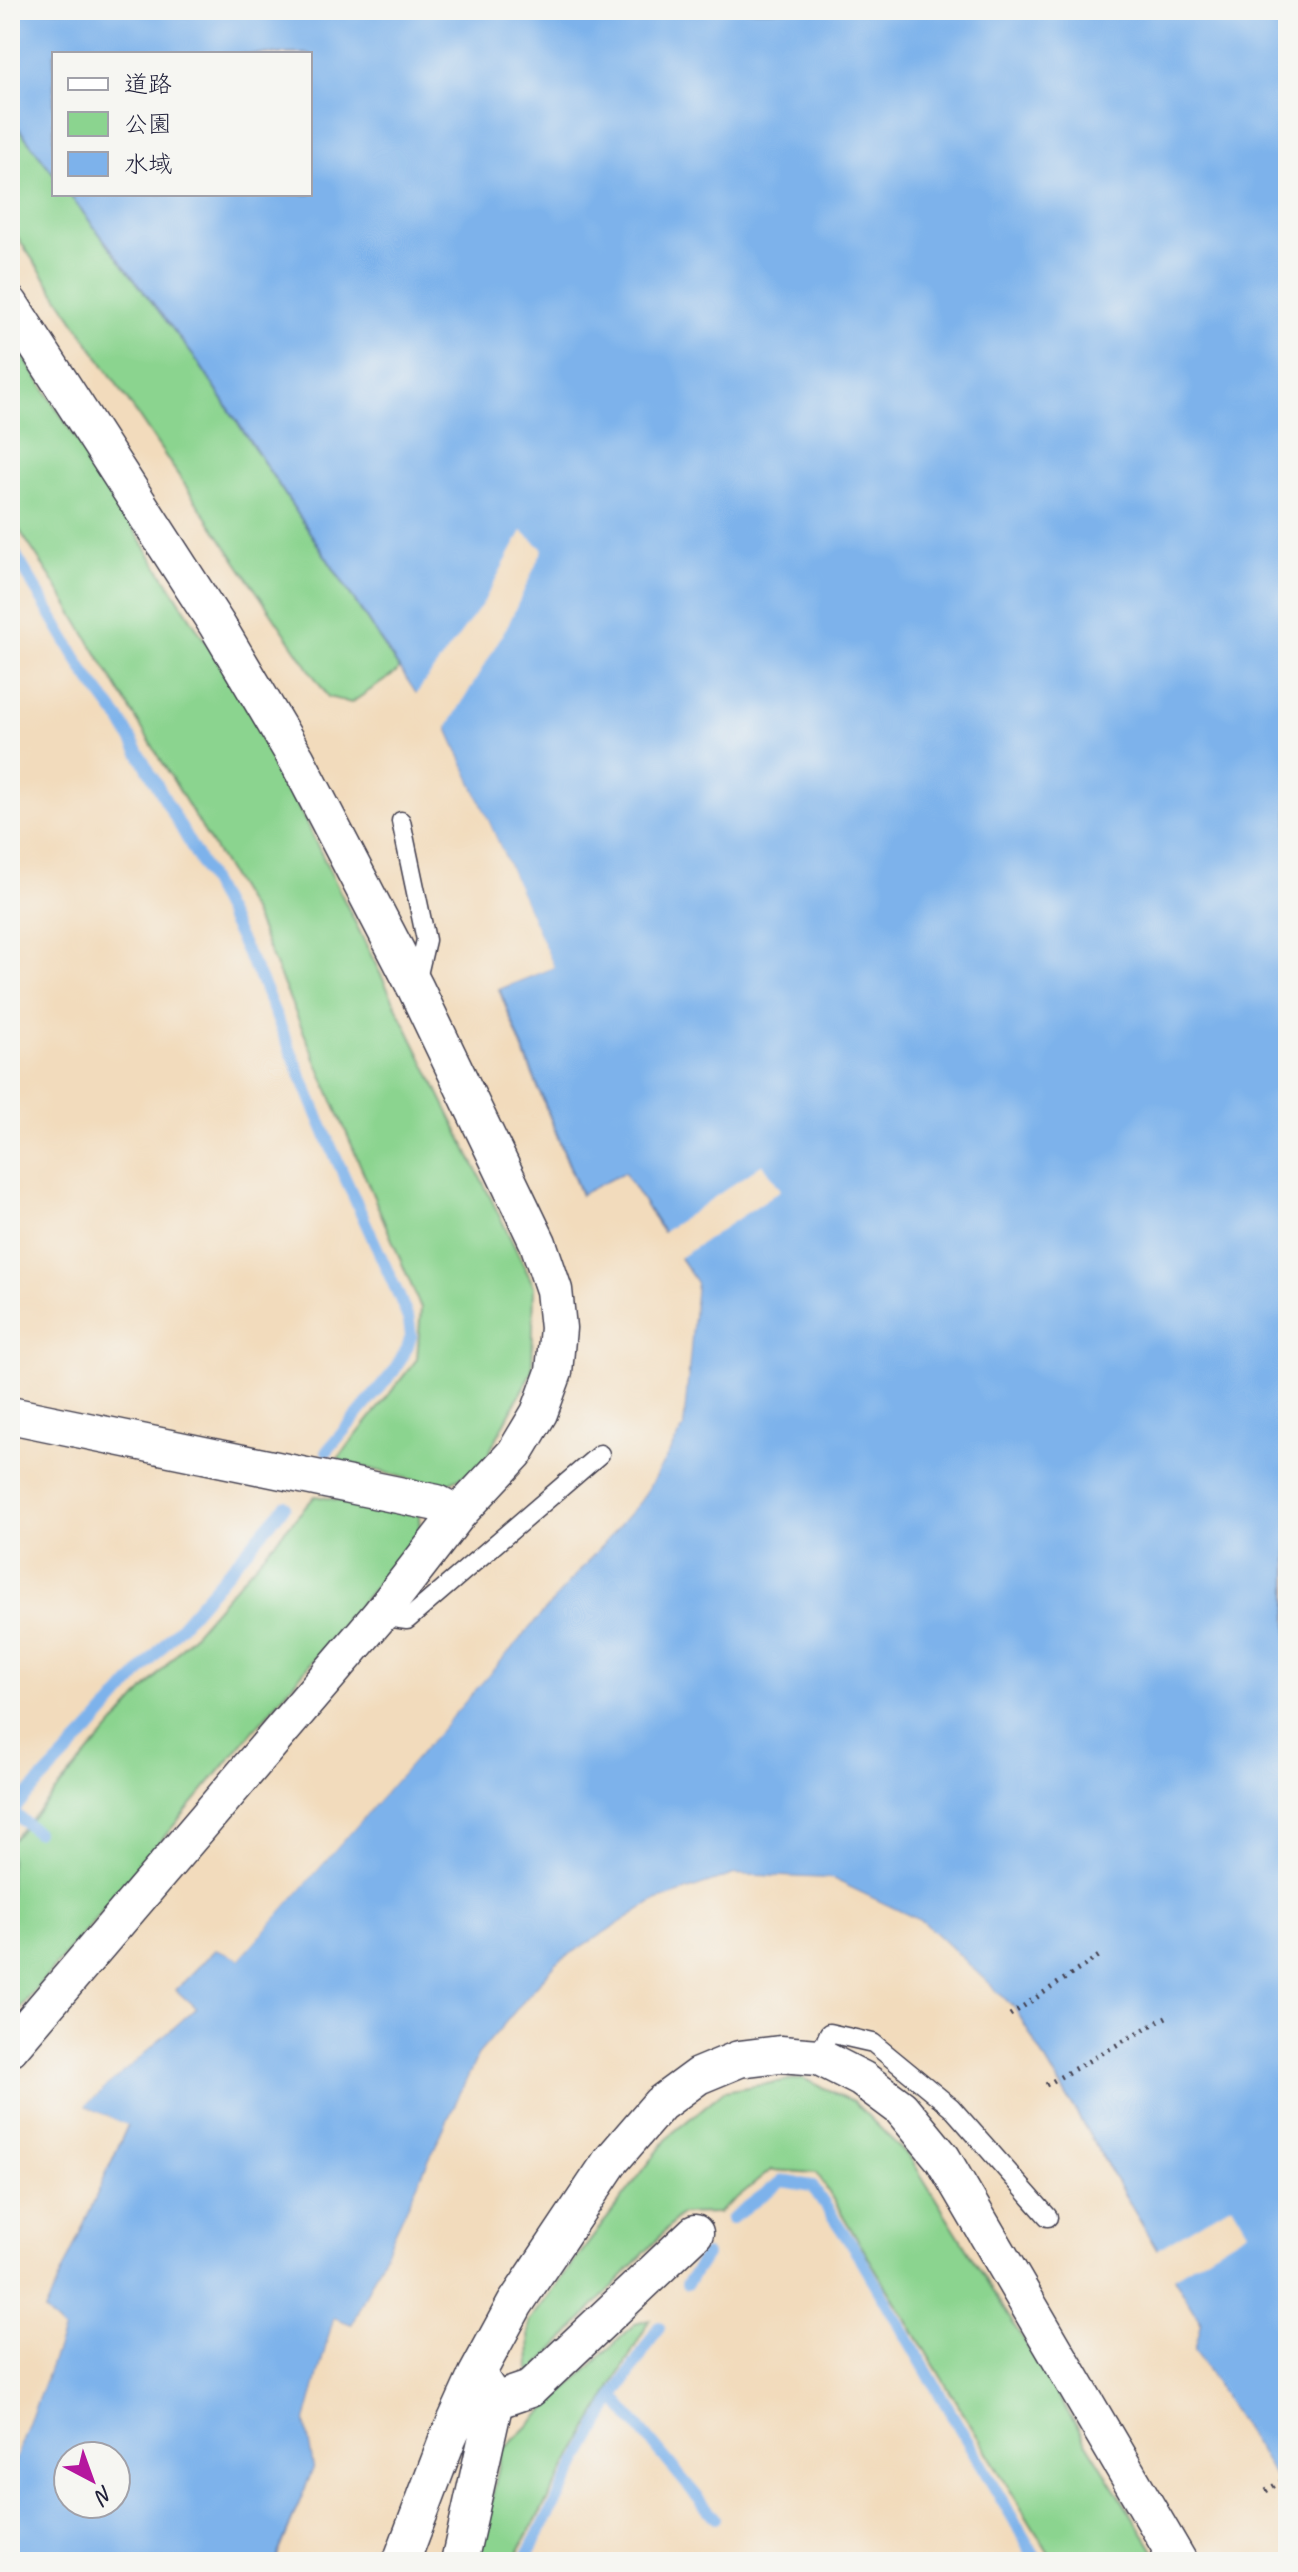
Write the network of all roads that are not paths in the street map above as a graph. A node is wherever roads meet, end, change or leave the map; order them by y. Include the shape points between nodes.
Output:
1 (10, 304) edge
2 (401, 821) dead end
3 (415, 987) junction
4 (10, 1415) edge
5 (600, 1454) dead end
6 (458, 1514) junction
7 (379, 1616) junction
8 (10, 2048) edge
9 (819, 2057) junction
10 (1048, 2217) dead end
11 (695, 2233) dead end
12 (486, 2388) junction
13 (401, 2562) edge
14 (459, 2562) edge
15 (1179, 2562) edge

1 - 3 street via 217,625 297,760
2 - 3 lane via 426,940
3 - 6 street via 538,1243 554,1290 558,1328 554,1372 539,1413 515,1453
4 - 6 street via 437,1503
5 - 7 lane via 407,1620
6 - 7 street
7 - 8 street
9 - 10 lane via 829,2033 873,2043 951,2107
9 - 12 street via 739,2059 698,2076 660,2104 601,2175 515,2304
9 - 15 street via 862,2079 901,2108 943,2159
11 - 12 street via 530,2389
12 - 13 street via 448,2438
12 - 14 street

